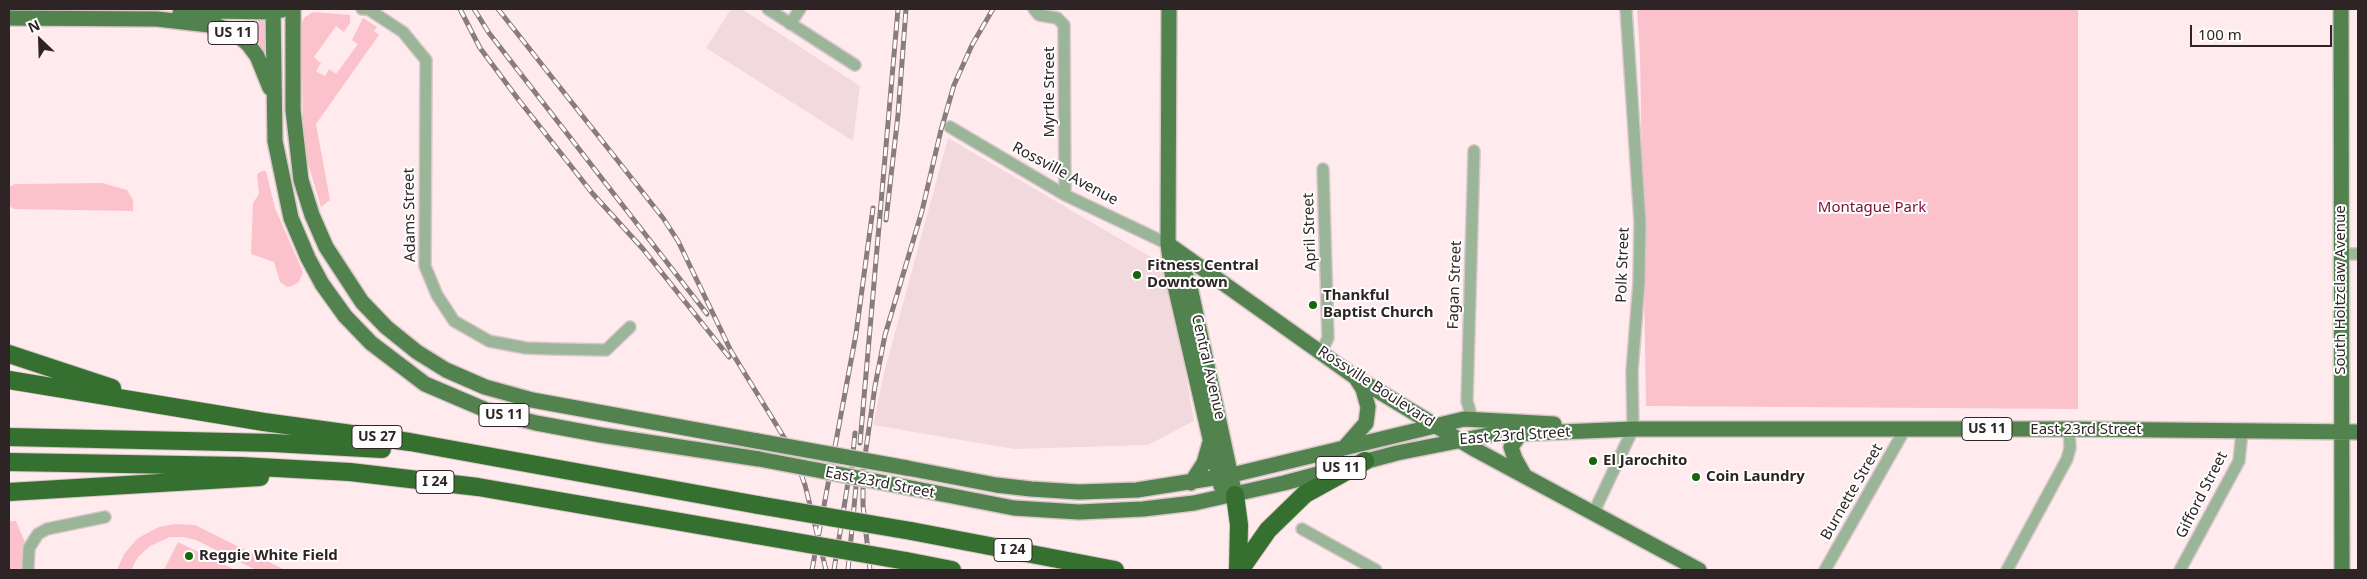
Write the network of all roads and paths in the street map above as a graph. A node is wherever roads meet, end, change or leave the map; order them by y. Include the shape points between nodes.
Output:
1 (293, 9) edge
2 (362, 9) edge
3 (768, 9) edge
4 (800, 9) edge
5 (1034, 9) edge
6 (1169, 9) edge
7 (1626, 9) edge
8 (2341, 9) edge
9 (277, 10) edge
10 (13, 15) edge
11 (157, 19) junction
12 (790, 24) junction
13 (855, 65) dead end
14 (273, 97) junction
15 (950, 127) dead end
16 (1474, 151) dead end
17 (1324, 169) dead end
18 (1065, 195) junction
19 (1168, 244) junction
20 (2341, 254) junction
21 (2358, 254) edge
22 (630, 328) dead end
23 (1321, 352) junction
24 (9, 354) edge
25 (1355, 377) junction
26 (9, 380) edge
27 (162, 405) junction
28 (1472, 418) junction
29 (1434, 425) junction
30 (1633, 429) junction
31 (1905, 429) junction
32 (2069, 429) junction
33 (2242, 431) junction
34 (2341, 432) junction
35 (2358, 432) edge
36 (1521, 433) junction
37 (9, 437) edge
38 (1210, 438) junction
39 (1458, 439) junction
40 (1346, 447) junction
41 (1365, 461) junction
42 (9, 462) edge
43 (350, 472) junction
44 (591, 476) junction
45 (1525, 476) junction
46 (1226, 477) junction
47 (1191, 483) junction
48 (9, 492) edge
49 (1229, 496) junction
50 (1593, 514) junction
51 (105, 517) dead end
52 (1302, 529) dead end
53 (28, 570) edge
54 (952, 570) edge
55 (1115, 570) edge
56 (1239, 570) edge
57 (1376, 570) edge
58 (1699, 570) edge
59 (1825, 570) edge
60 (2007, 570) edge
61 (2180, 570) edge
62 (2342, 570) edge

1 - 47 main road, East 23rd Street / US 11, bridge via 296,145 301,180 312,215 326,247 362,302 386,327 446,370 485,387 532,400 996,485 1079,492 1137,490
2 - 22 street, Adams Street via 368,9 402,32 426,60 425,266 437,295 454,321 489,341 536,349 606,350
3 - 12 street
4 - 12 street
5 - 18 street, Myrtle Street via 1040,15 1057,18 1064,25
6 - 19 main road, Central Avenue
7 - 30 street, Polk Street via 1640,222 1632,371
8 - 20 main road, South Holtzclaw Avenue
9 - 11 main road via 180,13
9 - 14 main road
10 - 11 main road, US 11
11 - 14 main road, US 11 via 218,26 235,34 257,56
12 - 13 street
14 - 49 main road, East 23rd Street / US 11, bridge via 274,141 291,218 322,284 345,316 371,343 425,384 486,410 601,436 759,459 1014,508 1079,512 1144,509
15 - 18 street, Rossville Avenue
16 - 28 street, Fagan Street via 1467,402
17 - 23 street, April Street via 1328,338
18 - 19 street, Rossville Avenue
19 - 23 main road, Rossville Boulevard
19 - 38 main road, Central Avenue
19 - 46 main road, Central Avenue via 1189,282
20 - 21 street
20 - 34 main road, South Holtzclaw Avenue
23 - 25 main road, Rossville Boulevard
24 - 27 highway
25 - 29 main road, Rossville Boulevard
25 - 40 main road via 1363,388 1368,407 1366,423
26 - 27 highway, US 27
27 - 44 highway, US 27 via 410,442
28 - 29 main road, East 23rd Street / US 11
28 - 30 main road, East 23rd Street / US 11
29 - 39 main road, Rossville Boulevard
29 - 40 main road, East 23rd Street / US 11
30 - 31 main road, East 23rd Street / US 11
30 - 36 main road, East 23rd Street / US 11
30 - 50 street, Polk Street
31 - 32 main road, East 23rd Street / US 11
31 - 59 street, Burnette Street
32 - 33 main road, East 23rd Street / US 11
32 - 60 street via 2067,459
33 - 34 main road, East 23rd Street / US 11
33 - 61 street, Gifford Street via 2240,461
34 - 35 main road, East 23rd Street / US 11
34 - 62 main road, South Holtzclaw Avenue
36 - 39 main road, East 23rd Street / US 11
36 - 45 main road via 1511,447
37 - 44 highway, I 24 via 377,448
38 - 46 main road, Central Avenue
38 - 47 main road via 1204,464
39 - 41 main road, East 23rd Street / US 11
39 - 45 main road, Rossville Boulevard
40 - 46 main road, East 23rd Street / US 11
41 - 49 main road, East 23rd Street / US 11
41 - 56 highway via 1305,494 1268,530
42 - 43 highway, I 24 via 241,466
43 - 48 highway
43 - 54 highway, I 24, bridge via 478,488
44 - 55 highway, I 24, bridge
45 - 50 main road, Rossville Boulevard
46 - 47 main road, East 23rd Street / US 11
46 - 49 main road, Central Avenue
49 - 56 highway via 1239,525
50 - 58 main road, Rossville Boulevard
51 - 53 street via 38,534 29,548
52 - 57 street

